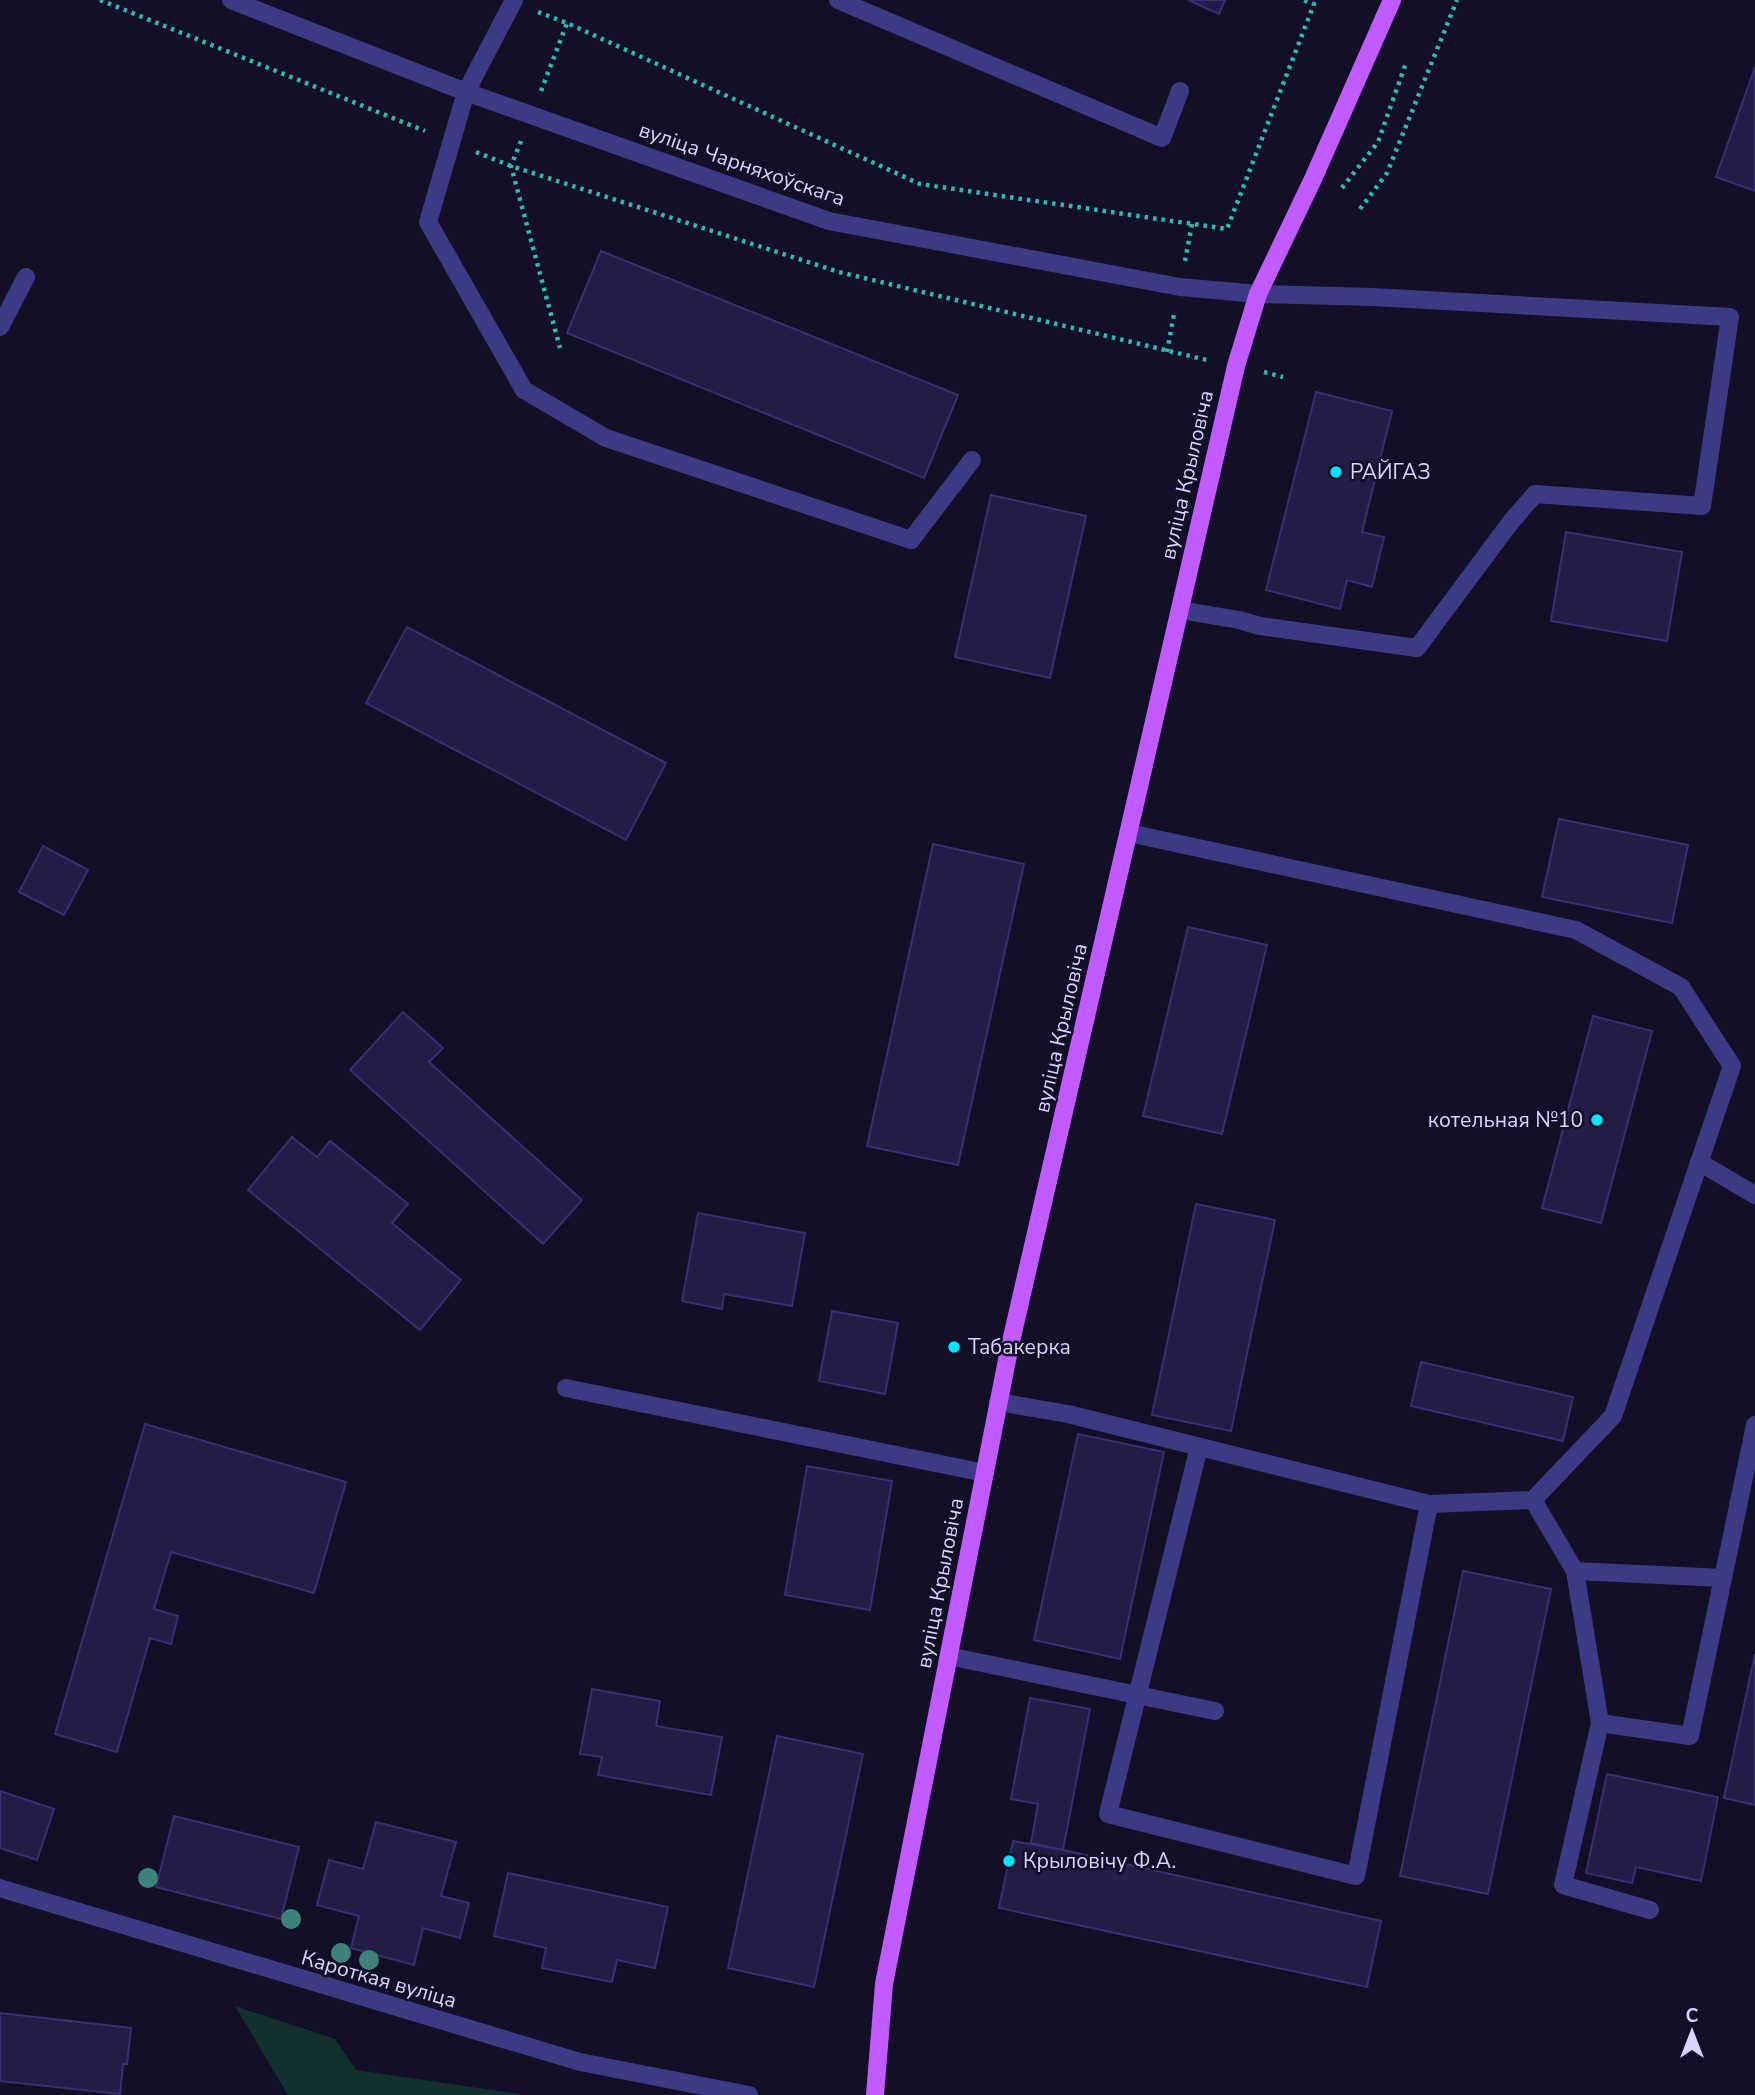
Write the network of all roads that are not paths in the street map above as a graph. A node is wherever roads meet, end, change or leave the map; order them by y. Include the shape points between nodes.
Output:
1 (231, 0) edge
2 (838, 0) edge
3 (1392, 0) edge
4 (513, 1) edge
5 (466, 92) junction
6 (1180, 92) dead end
7 (26, 277) dead end
8 (1258, 294) junction
9 (0, 327) edge
10 (972, 460) dead end
11 (1180, 610) junction
12 (1129, 833) junction
13 (1699, 1162) junction
14 (1755, 1195) edge
15 (566, 1388) dead end
16 (999, 1402) junction
17 (1755, 1425) edge
18 (1199, 1447) junction
19 (985, 1473) junction
20 (1533, 1500) junction
21 (1429, 1503) junction
22 (1575, 1572) junction
23 (1723, 1578) junction
24 (948, 1656) junction
25 (1139, 1696) junction
26 (1215, 1711) dead end
27 (1600, 1723) junction
28 (0, 1888) edge
29 (1650, 1910) dead end
30 (749, 2095) edge
31 (875, 2095) edge

1 - 5 street, вуліца Чарняхоўскага
2 - 6 street via 1163,138
3 - 8 main road, вуліца Крыловіча
4 - 5 street
5 - 8 street, вуліца Чарняхоўскага via 829,221 1180,287
5 - 10 street via 428,222 524,390 606,438 911,540
7 - 9 street
8 - 11 main road, вуліца Крыловіча via 1236,366
8 - 11 street, вуліца Чарняхоўскага via 1730,317 1702,506 1535,494 1417,648
11 - 12 main road, вуліца Крыловіча
12 - 13 street via 1576,930 1681,987 1732,1066
12 - 16 main road, вуліца Крыловіча
13 - 14 street
13 - 20 street via 1613,1416
15 - 19 street
16 - 18 street
16 - 19 main road, вуліца Крыловіча
17 - 23 street
18 - 21 street
18 - 25 street
19 - 24 main road, вуліца Крыловіча
20 - 21 street
20 - 22 street
21 - 25 street via 1356,1877 1108,1814
22 - 23 street
22 - 27 street
23 - 27 street via 1690,1736
24 - 25 street
24 - 31 main road, вуліца Крыловіча via 884,1984
25 - 26 street
27 - 29 street via 1563,1885
28 - 30 street, Кароткая вуліца via 580,2062

